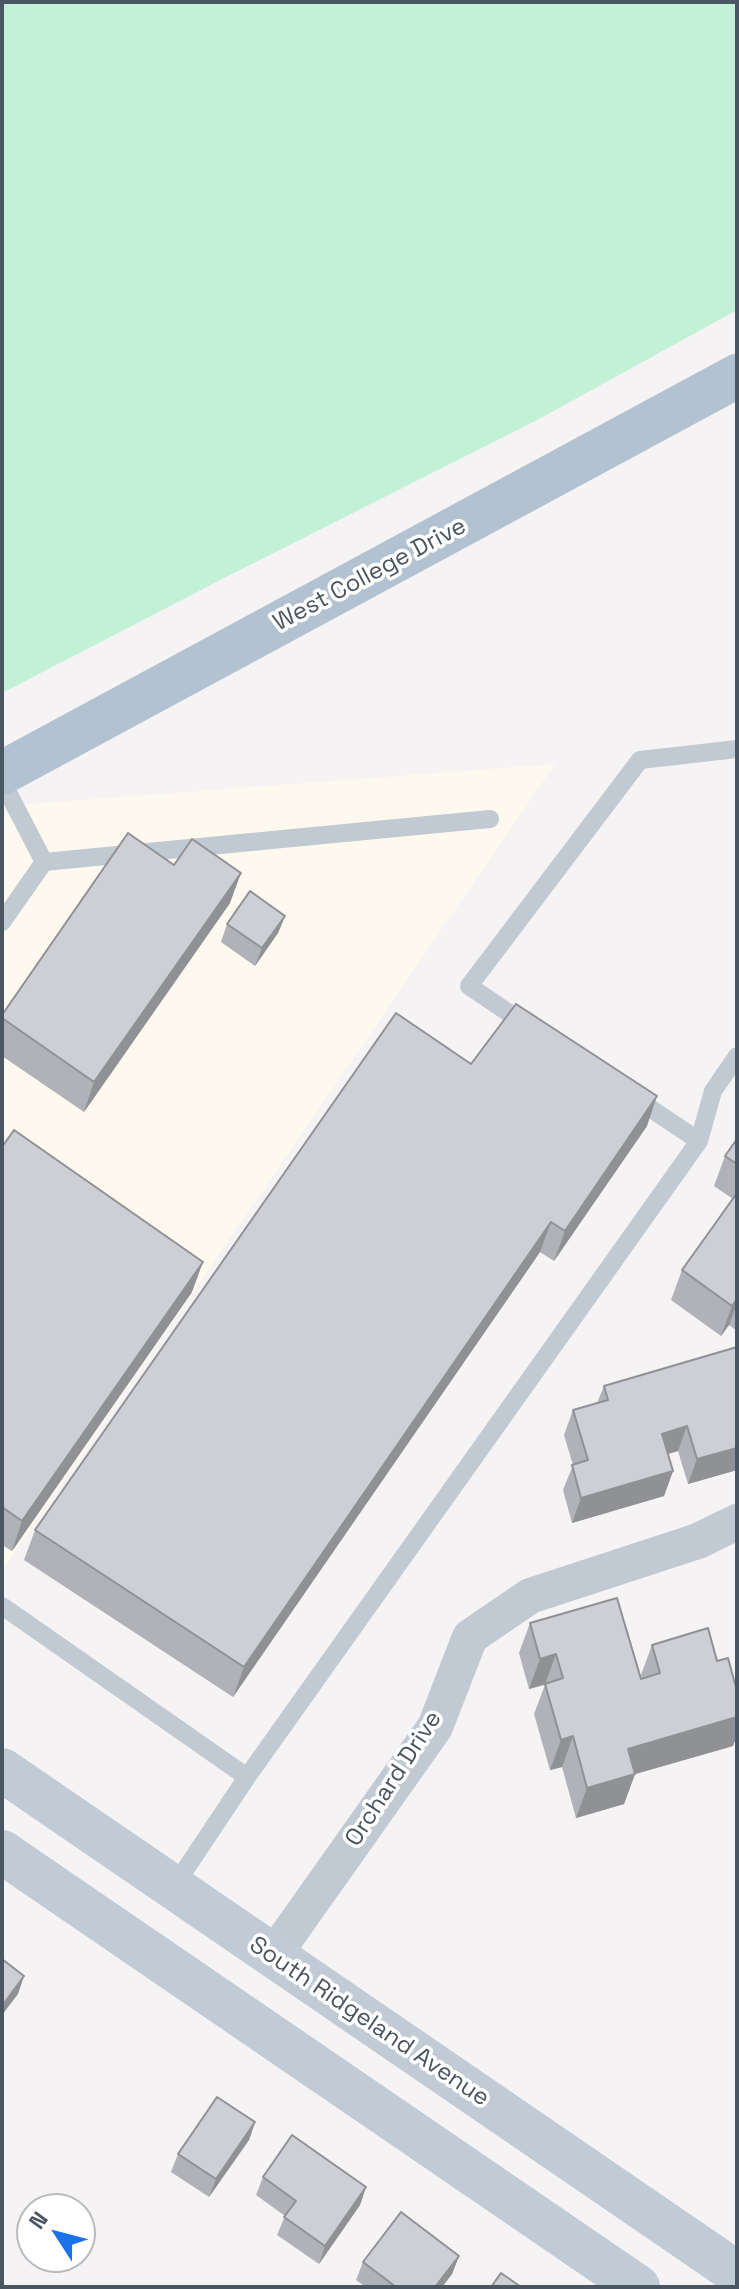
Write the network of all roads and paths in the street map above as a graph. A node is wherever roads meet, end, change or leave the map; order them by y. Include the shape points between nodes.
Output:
1 (737, 376) edge
2 (737, 749) edge
3 (2, 773) edge
4 (2, 781) edge
5 (490, 819) dead end
6 (44, 862) junction
7 (2, 922) edge
8 (541, 1035) edge
9 (737, 1056) edge
10 (618, 1086) edge
11 (699, 1141) junction
12 (737, 1522) edge
13 (2, 1606) edge
14 (2, 1770) edge
15 (247, 1777) junction
16 (2, 1852) edge
17 (173, 1888) junction
18 (273, 1956) junction
19 (737, 2273) edge
20 (638, 2287) edge

1 - 3 main road, West College Drive
2 - 8 lane via 640,760 469,986
4 - 6 lane
5 - 6 lane
6 - 7 lane
9 - 11 lane via 713,1091
10 - 11 lane
11 - 15 lane
12 - 18 street, Orchard Drive via 698,1541 530,1596 470,1637 435,1727
13 - 15 lane
14 - 17 main road, South Ridgeland Avenue
15 - 17 lane
16 - 20 main road
17 - 18 main road, South Ridgeland Avenue
18 - 19 main road, South Ridgeland Avenue

